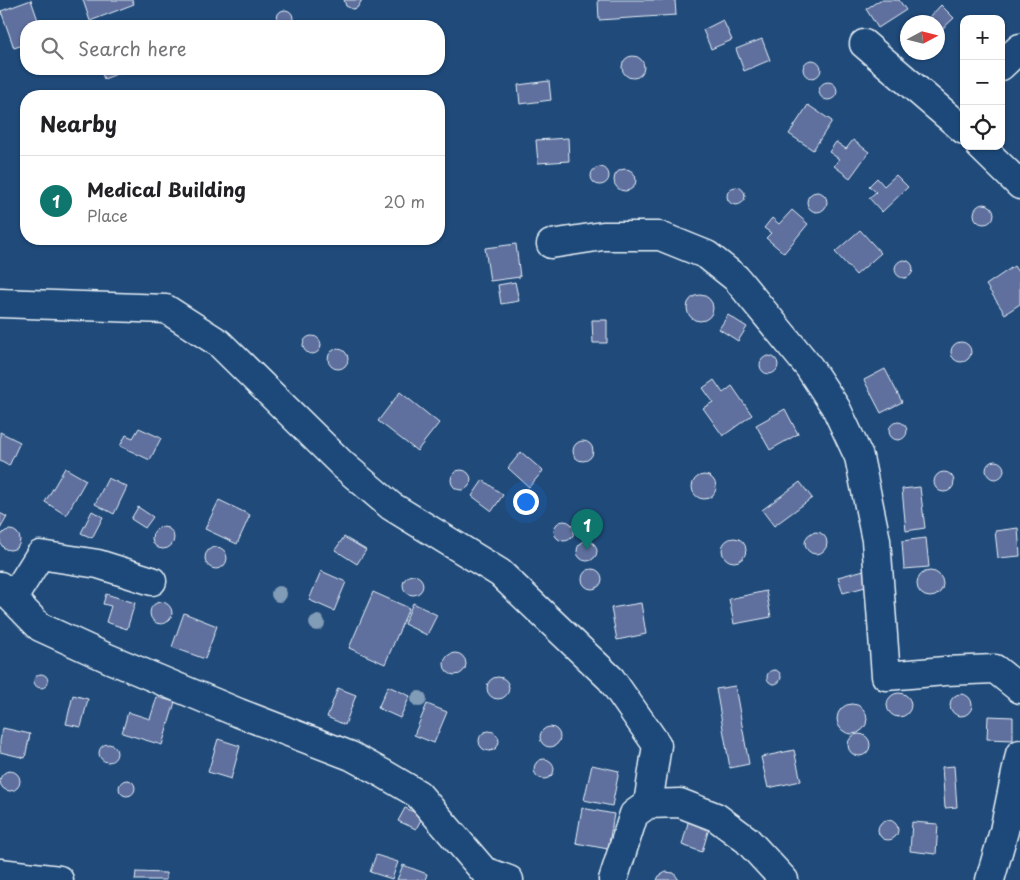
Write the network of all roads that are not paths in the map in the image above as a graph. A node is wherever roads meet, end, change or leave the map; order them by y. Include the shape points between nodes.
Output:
1 (864, 44) dead end
2 (1020, 48) edge
3 (1005, 62) edge
4 (959, 117) edge
5 (984, 150) edge
6 (1020, 185) edge
7 (551, 244) dead end
8 (0, 303) edge
9 (152, 581) dead end
10 (6, 592) edge
11 (1020, 689) edge
12 (1020, 754) edge
13 (648, 804) junction
14 (0, 874) edge
15 (59, 880) edge
16 (509, 880) edge
17 (614, 880) edge
18 (784, 880) edge
19 (990, 880) edge

1 - 4 street
2 - 3 street
5 - 6 street
7 - 11 street via 603,236 660,236 707,255 736,278 809,367 836,408 859,458 876,540 886,676 995,669
8 - 13 street via 166,309 219,343 343,465 391,506 500,572 611,679 657,745
9 - 10 street via 98,564 40,555
10 - 16 street via 40,627 110,660 351,756 384,774 418,794 484,871
12 - 19 street
13 - 17 street via 634,814
13 - 18 street via 680,803 716,817 747,840
14 - 15 street

